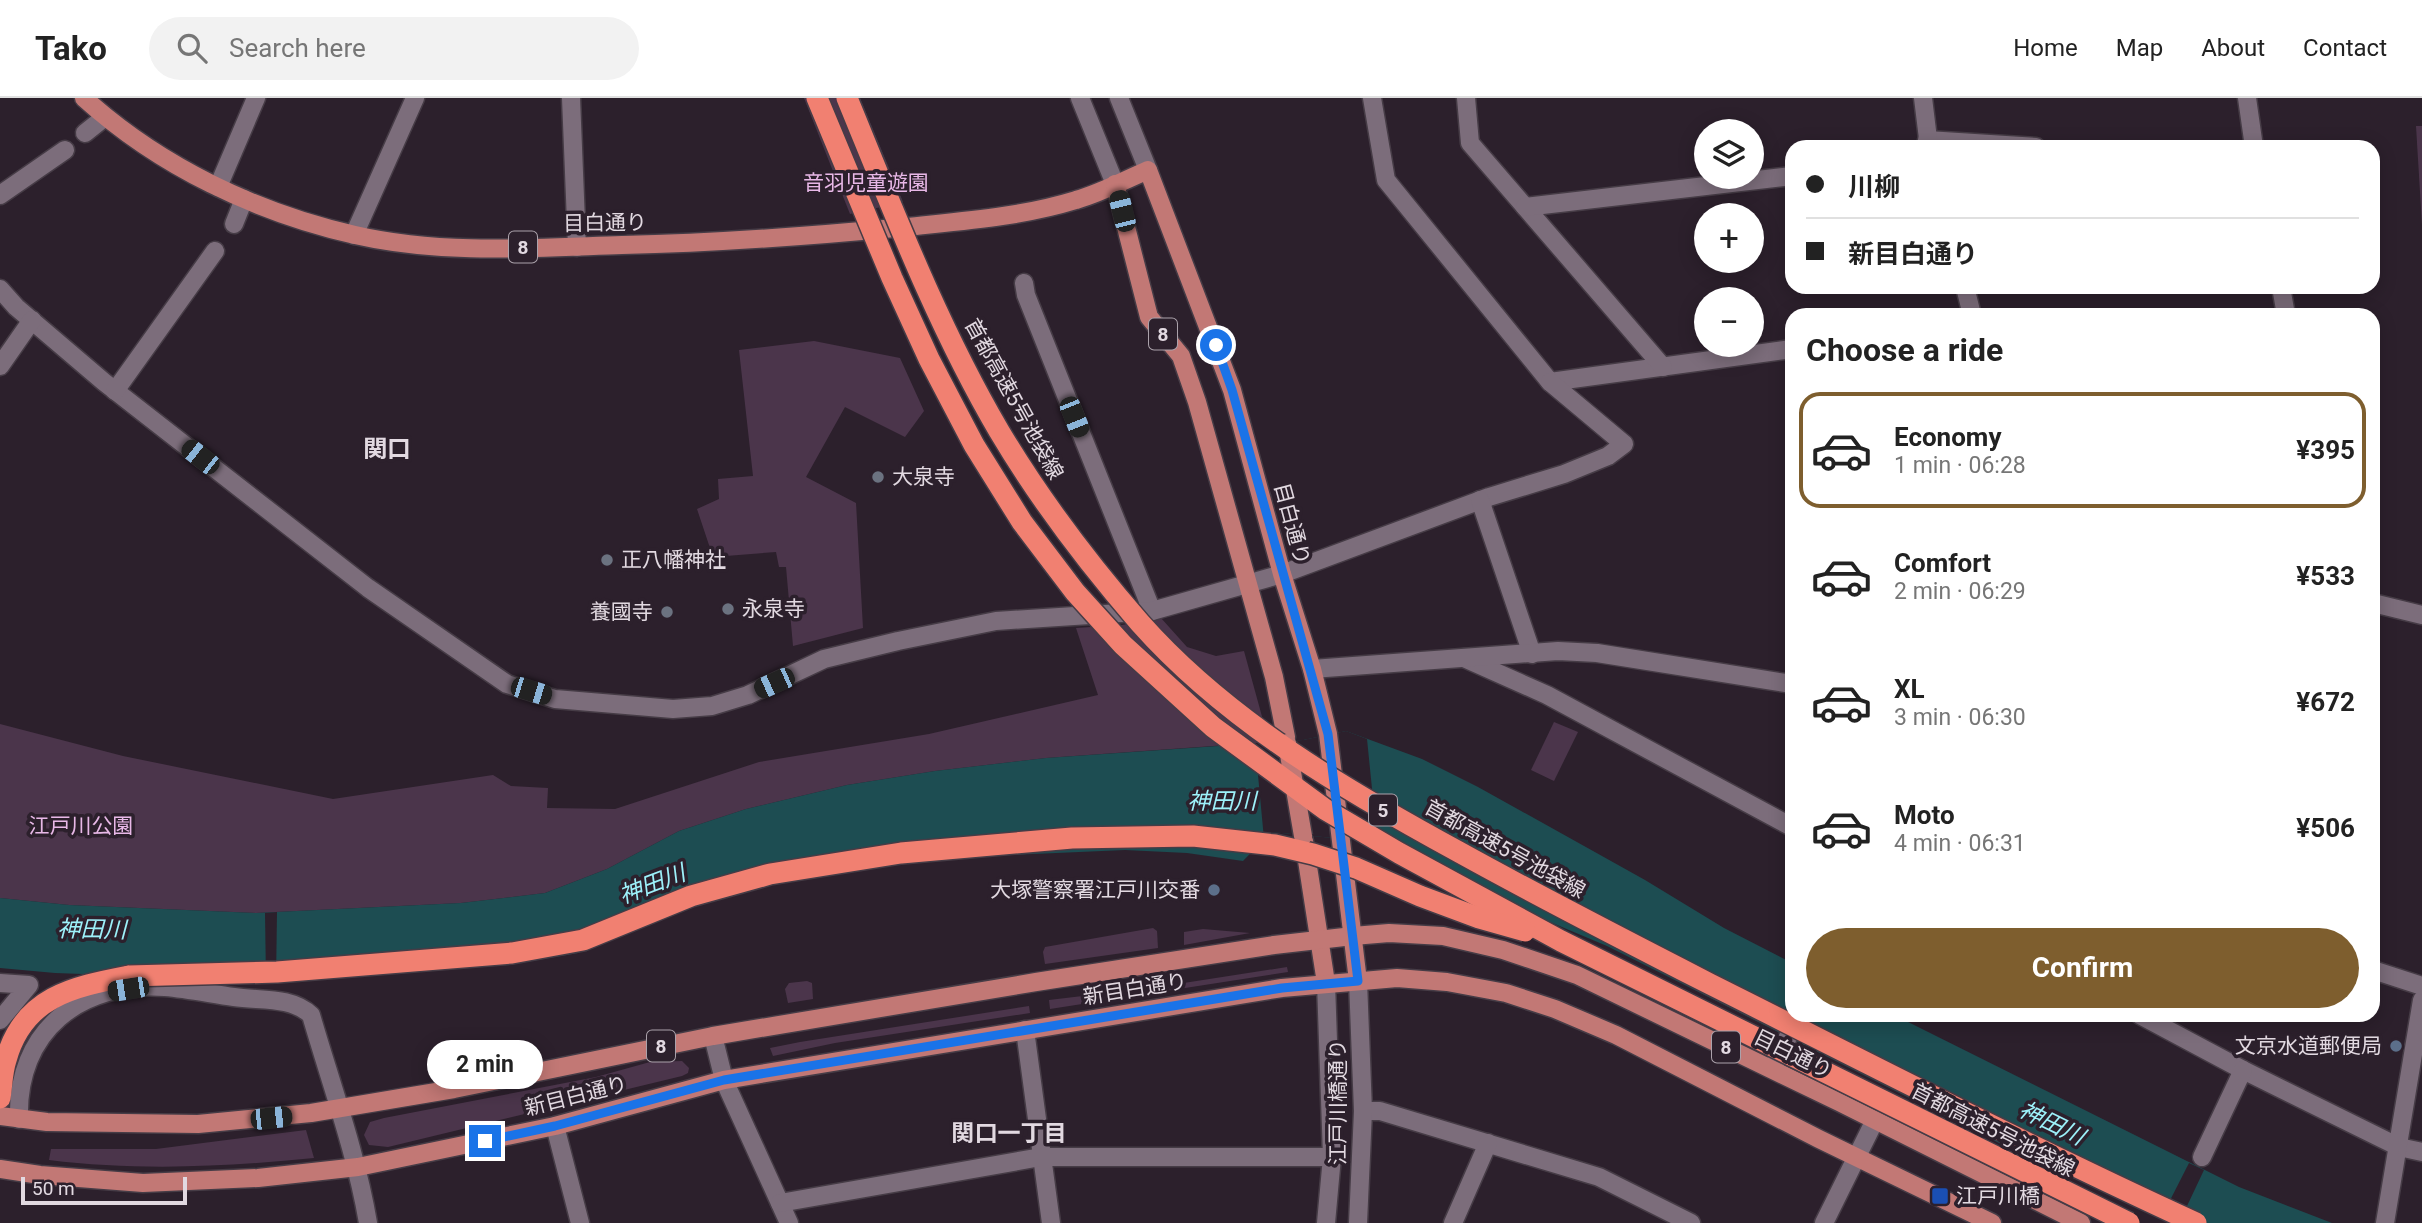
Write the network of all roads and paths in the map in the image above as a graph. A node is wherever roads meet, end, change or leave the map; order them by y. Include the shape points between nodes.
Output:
1 (84, 98) edge
2 (256, 98) edge
3 (415, 98) edge
4 (571, 98) edge
5 (817, 98) edge
6 (847, 98) edge
7 (1080, 98) edge
8 (1119, 98) edge
9 (1372, 98) edge
10 (1466, 98) edge
11 (1923, 98) edge
12 (2246, 98) edge
13 (105, 117) junction
14 (85, 133) dead end
15 (1928, 140) edge
16 (2253, 140) edge
17 (65, 150) dead end
18 (1148, 170) junction
19 (1785, 177) edge
20 (1115, 184) junction
21 (218, 187) junction
22 (0, 195) edge
23 (244, 199) junction
24 (1525, 207) junction
25 (234, 224) dead end
26 (354, 235) junction
27 (577, 247) junction
28 (215, 251) dead end
29 (1024, 283) dead end
30 (0, 289) edge
31 (32, 320) junction
32 (1785, 350) edge
33 (0, 366) edge
34 (1663, 367) junction
35 (1550, 382) junction
36 (116, 391) junction
37 (1480, 500) junction
38 (1282, 573) junction
39 (1247, 585) junction
40 (2380, 605) edge
41 (1152, 611) junction
42 (2422, 615) edge
43 (1532, 654) junction
44 (1464, 658) junction
45 (1312, 669) junction
46 (1785, 683) edge
47 (1785, 823) edge
48 (1353, 936) junction
49 (1320, 940) junction
50 (1561, 941) junction
51 (2380, 972) edge
52 (1358, 981) junction
53 (0, 983) edge
54 (1326, 983) junction
55 (2422, 986) edge
56 (2422, 1000) edge
57 (0, 1020) edge
58 (1785, 1021) edge
59 (1786, 1022) edge
60 (1796, 1022) edge
61 (2153, 1022) edge
62 (1025, 1030) junction
63 (713, 1036) junction
64 (1772, 1069) junction
65 (2243, 1070) junction
66 (724, 1080) junction
67 (0, 1098) edge
68 (338, 1109) junction
69 (1363, 1111) junction
70 (0, 1116) edge
71 (19, 1119) junction
72 (1875, 1120) junction
73 (555, 1126) junction
74 (1488, 1143) junction
75 (2399, 1147) junction
76 (2422, 1152) edge
77 (1856, 1156) junction
78 (1041, 1157) junction
79 (1332, 1157) junction
80 (2202, 1157) dead end
81 (358, 1167) junction
82 (0, 1169) edge
83 (780, 1203) junction
84 (368, 1223) edge
85 (580, 1223) edge
86 (789, 1223) edge
87 (1051, 1223) edge
88 (1326, 1223) edge
89 (1358, 1223) edge
90 (1453, 1223) edge
91 (1691, 1223) edge
92 (1824, 1223) edge
93 (1992, 1223) edge
94 (2081, 1223) edge
95 (2129, 1223) edge
96 (2196, 1223) edge
97 (2385, 1223) edge

1 - 13 main road, 目白通り / 8
2 - 21 street
3 - 26 street
4 - 27 street
5 - 50 highway, 首都高速5号池袋線 / 5, bridge via 929,359 974,445 1022,522 1075,592 1122,645 1213,727 1326,810
6 - 58 highway, 首都高速5号池袋線 / 5, bridge via 956,348 1005,440 1046,505 1144,628 1230,707 1344,788 1575,916
7 - 20 street
8 - 18 street
9 - 35 street via 1386,180
10 - 24 street via 1470,143
11 - 15 street
12 - 16 street
13 - 14 street
13 - 21 main road, 目白通り / 8 via 176,166
17 - 22 street
18 - 20 main road, 目白通り / 8
18 - 38 main road, 目白通り / 8 via 1232,390
19 - 24 street
20 - 27 main road, 目白通り / 8 via 1080,199 997,217 772,239
20 - 39 main road, 8 via 1149,317 1181,356 1197,402
21 - 23 main road, 目白通り / 8
23 - 25 street
23 - 26 main road, 目白通り / 8
24 - 34 street
26 - 27 main road, 目白通り / 8 via 423,246
28 - 36 street
29 - 41 street
30 - 31 street
31 - 33 street
31 - 36 street
32 - 34 street
34 - 35 street
35 - 37 street via 1624,444 1608,456 1564,474
36 - 41 street via 368,588 507,684 555,699 673,709 712,706 748,695 824,659 898,641 996,621
37 - 38 street
37 - 43 street
38 - 39 street
38 - 45 main road, 目白通り / 8
39 - 41 street
39 - 49 main road, 8, bridge via 1286,737
40 - 42 street
43 - 44 street
43 - 46 street via 1597,653
44 - 45 street
44 - 47 street via 1546,695
45 - 48 main road, 目白通り / 8, bridge via 1328,734
48 - 49 main road, 目白通り / 8
48 - 52 main road, 目白通り / 8
48 - 64 main road, 目白通り / 8 via 1443,936 1503,950 1577,975
49 - 54 main road, 8
49 - 63 main road, 新目白通り / 8
50 - 67 highway, bridge via 1479,918 1356,868 1275,845 1193,836 1072,838 901,853 770,874 691,896 583,940 512,953 277,972 129,976 78,986 36,1008 12,1043
50 - 95 highway, 首都高速5号池袋線 / 5, bridge
51 - 55 street
52 - 54 main road, 8
52 - 69 street, 江戸川橋通り
52 - 77 main road, 8 via 1447,982 1506,993 1555,1009
53 - 57 street via 29,985
54 - 62 main road, 新目白通り / 8
54 - 79 street, 江戸川橋通り
56 - 75 street
59 - 96 highway, 首都高速5号池袋線 / 5, bridge
60 - 64 street
61 - 65 street
62 - 66 main road, 新目白通り / 8
62 - 78 street
63 - 66 street
63 - 68 main road, 新目白通り / 8
64 - 72 main road, 目白通り / 8
65 - 75 street
65 - 80 street
66 - 73 main road, 新目白通り / 8
66 - 83 street
68 - 71 main road, 新目白通り / 8 via 198,1124
68 - 71 street via 311,1015 303,1007 163,987 104,993 57,1018 29,1058
68 - 81 street
69 - 74 street via 1380,1111
69 - 89 street, 江戸川橋通り
70 - 71 main road, 新目白通り / 8
72 - 77 street
72 - 94 main road, 目白通り / 8
73 - 81 main road, 新目白通り / 8
73 - 85 street
74 - 90 street
74 - 91 street via 1599,1177
75 - 76 street
75 - 97 street
77 - 92 street
77 - 93 main road, 8
78 - 79 street
78 - 83 street
78 - 87 street
79 - 88 street, 江戸川橋通り
81 - 82 main road, 新目白通り / 8 via 258,1178 143,1183
81 - 84 street
83 - 86 street

